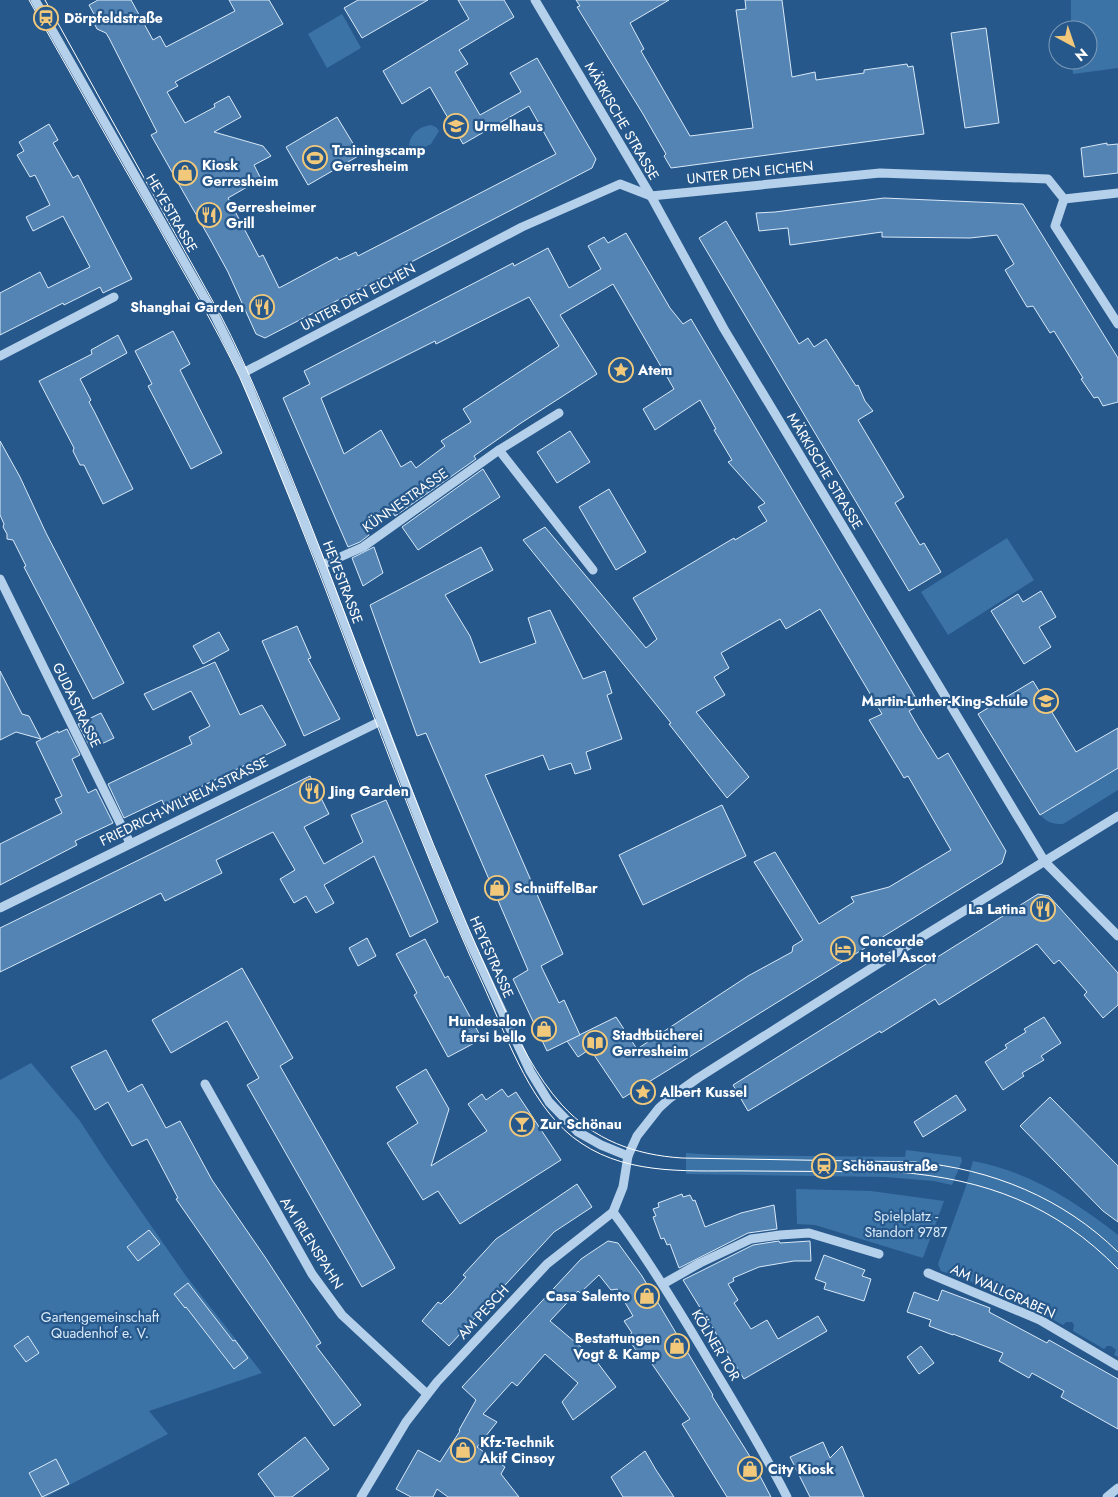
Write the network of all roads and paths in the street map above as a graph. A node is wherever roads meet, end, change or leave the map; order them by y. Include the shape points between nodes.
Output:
1 (35, 0) edge
2 (536, 0) edge
3 (1118, 193) edge
4 (651, 196) junction
5 (1064, 199) junction
6 (114, 297) dead end
7 (1118, 324) edge
8 (0, 356) edge
9 (243, 373) junction
10 (559, 412) dead end
11 (499, 450) junction
12 (322, 565) junction
13 (593, 570) dead end
14 (0, 579) edge
15 (381, 721) junction
16 (1118, 816) edge
17 (130, 842) junction
18 (1045, 862) junction
19 (0, 908) edge
20 (1118, 936) edge
21 (205, 1084) dead end
22 (628, 1156) junction
23 (613, 1212) junction
24 (879, 1254) dead end
25 (928, 1273) dead end
26 (663, 1284) junction
27 (1118, 1366) edge
28 (427, 1394) junction
29 (1118, 1488) edge
30 (361, 1497) edge
31 (787, 1497) edge
32 (1107, 1497) edge

1 - 9 street, HEYESTRASSE via 206,300
2 - 4 street, MÄRKISCHE STRASSE
3 - 5 street
4 - 5 street, UNTER DEN EICHEN via 880,173 1048,179
4 - 9 street, UNTER DEN EICHEN via 620,184 539,218
4 - 18 street, MÄRKISCHE STRASSE via 724,329
5 - 7 street via 1055,226
6 - 8 street
9 - 12 street, HEYESTRASSE
10 - 11 street, KÜNNESTRASSE
11 - 12 street, KÜNNESTRASSE via 363,547
11 - 13 street
12 - 15 street, HEYESTRASSE
14 - 17 street, GUDASTRASSE
15 - 17 street, FRIEDRICH-WILHELM-STRASSE
15 - 22 street, HEYESTRASSE via 442,879 530,1071 549,1102 578,1132
16 - 18 street
17 - 19 street, FRIEDRICH-WILHELM-STRASSE
18 - 20 street, MÄRKISCHE STRASSE
18 - 22 street via 675,1094 637,1136
21 - 28 street, AM IRLENSPAHN via 312,1274 342,1315
22 - 23 street, AM PESCH via 623,1187
23 - 26 street, KÖLNER TOR
23 - 28 street, AM PESCH via 547,1264
24 - 26 street via 809,1233 780,1235 751,1240
25 - 27 street, AM WALLGRABEN via 1040,1320
26 - 31 street, KÖLNER TOR
28 - 30 street, AM PESCH via 406,1422
29 - 32 street

